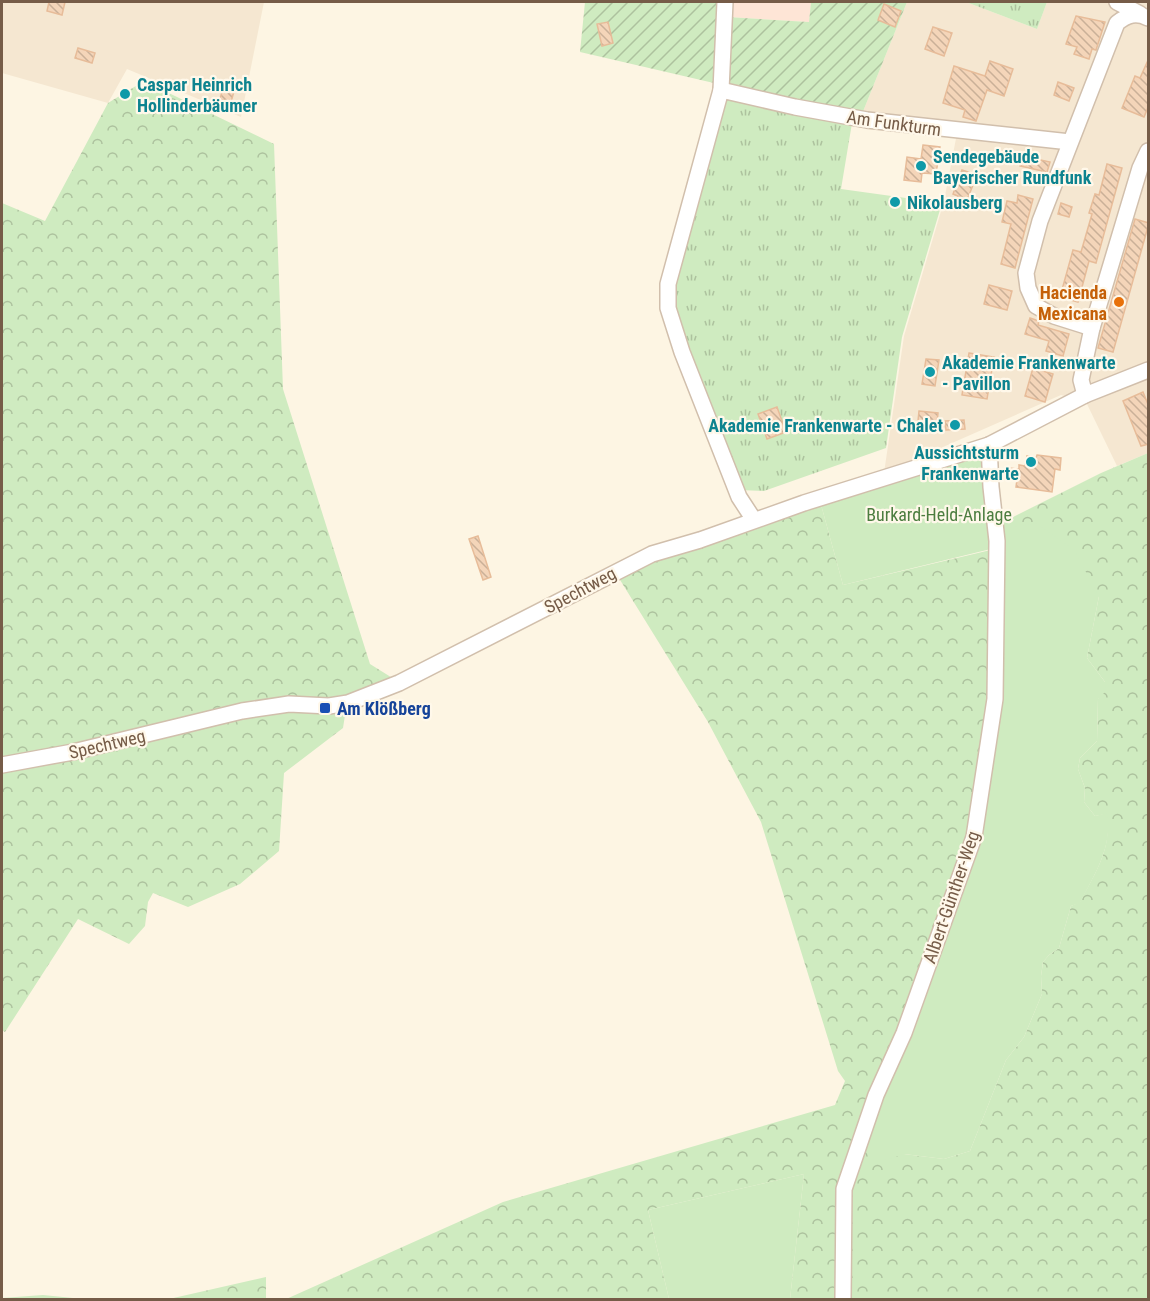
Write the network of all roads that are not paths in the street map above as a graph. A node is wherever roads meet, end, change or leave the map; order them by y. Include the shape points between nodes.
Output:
1 (725, 2) edge
2 (1117, 2) edge
3 (1144, 16) edge
4 (722, 90) junction
5 (1070, 142) junction
6 (1149, 151) edge
7 (1092, 328) junction
8 (1149, 370) edge
9 (1085, 395) junction
10 (989, 445) junction
11 (754, 520) junction
12 (2, 765) edge
13 (843, 1299) edge

1 - 4 street
2 - 3 street
3 - 5 street via 1126,16 1116,23
4 - 5 street, Am Funkturm via 867,120
4 - 11 street via 668,285 668,308 739,497
5 - 7 street via 1040,221 1026,273 1036,306
6 - 7 street via 1140,168
7 - 9 street via 1081,380
8 - 9 street, Spechtweg
9 - 10 street, Spechtweg
10 - 11 street, Spechtweg
10 - 13 street, Albert-Günther-Weg via 997,541 995,699 974,837 844,1189
11 - 12 street, Spechtweg via 652,554 399,683 348,702 329,706 289,704 243,711

